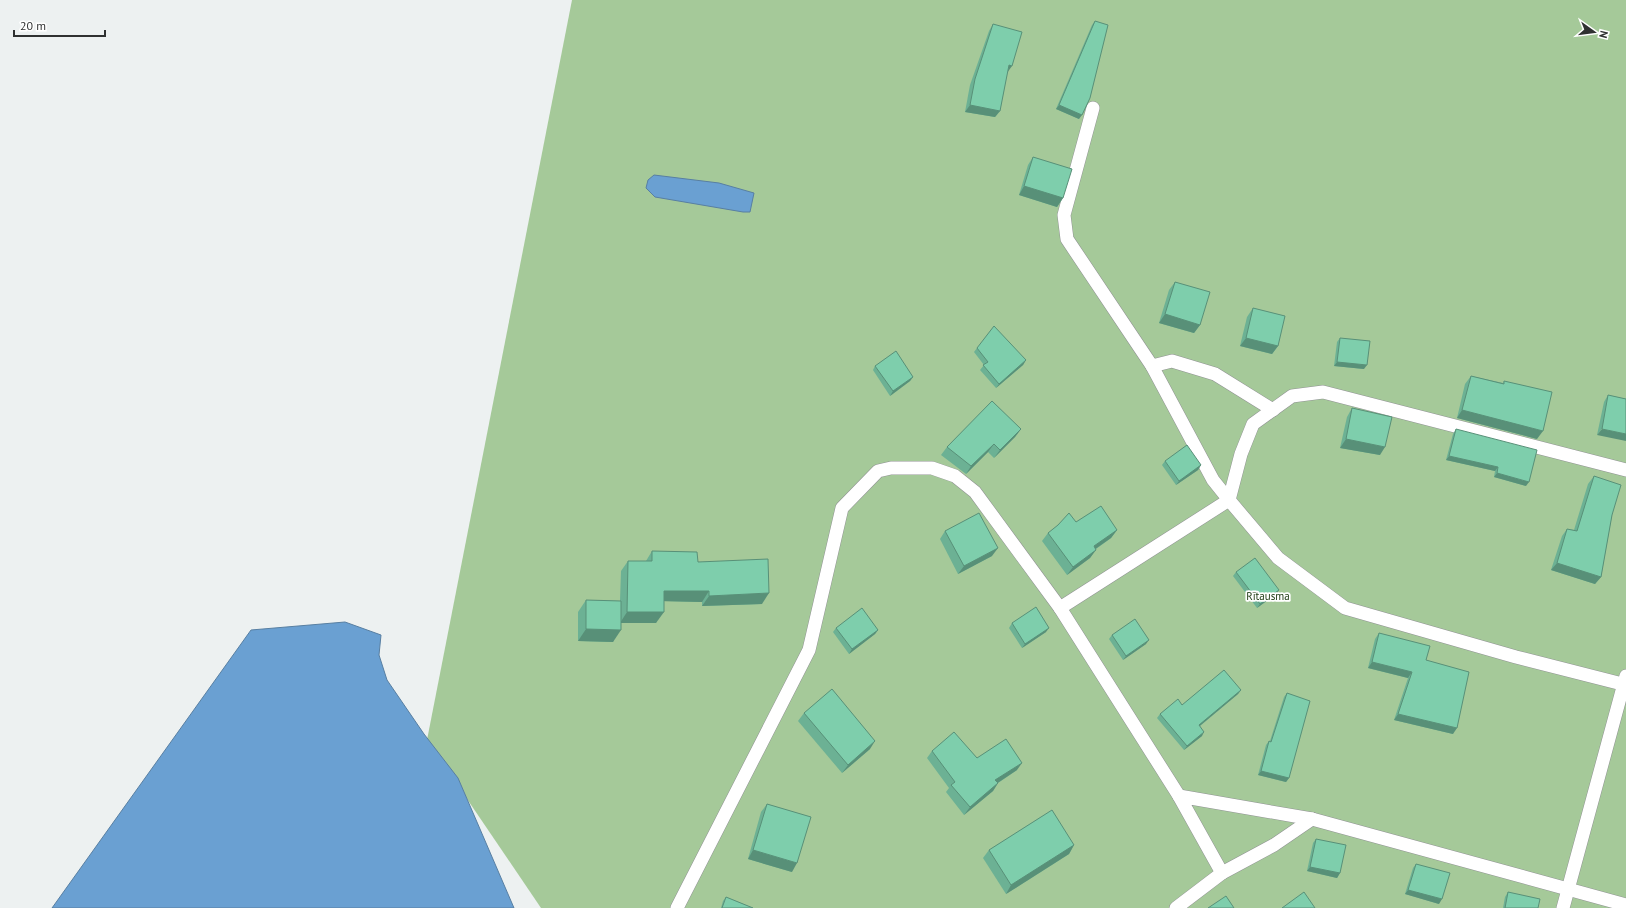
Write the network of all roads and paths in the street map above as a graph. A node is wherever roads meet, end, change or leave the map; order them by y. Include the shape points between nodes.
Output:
1 (1093, 108) dead end
2 (1152, 366) junction
3 (1273, 410) junction
4 (1626, 470) edge
5 (1229, 500) junction
6 (1060, 608) junction
7 (1625, 681) edge
8 (1179, 796) junction
9 (1312, 819) junction
10 (1222, 873) junction
11 (1568, 889) junction
12 (1626, 905) edge
13 (677, 908) edge
14 (1176, 908) edge
15 (1563, 908) edge

1 - 2 lane via 1064,215 1067,239
2 - 3 lane via 1172,361 1215,374
2 - 5 lane via 1213,480
3 - 4 lane via 1292,396 1323,392
3 - 5 lane via 1253,424 1241,454
5 - 6 lane
5 - 7 lane via 1278,558 1345,608 1516,657
6 - 8 lane
6 - 13 lane via 975,492 955,476 932,468 891,468 878,471 842,508 809,650
7 - 11 lane
8 - 9 lane
8 - 10 lane
9 - 10 lane via 1274,845
9 - 11 lane
10 - 14 lane
11 - 12 lane
11 - 15 lane

